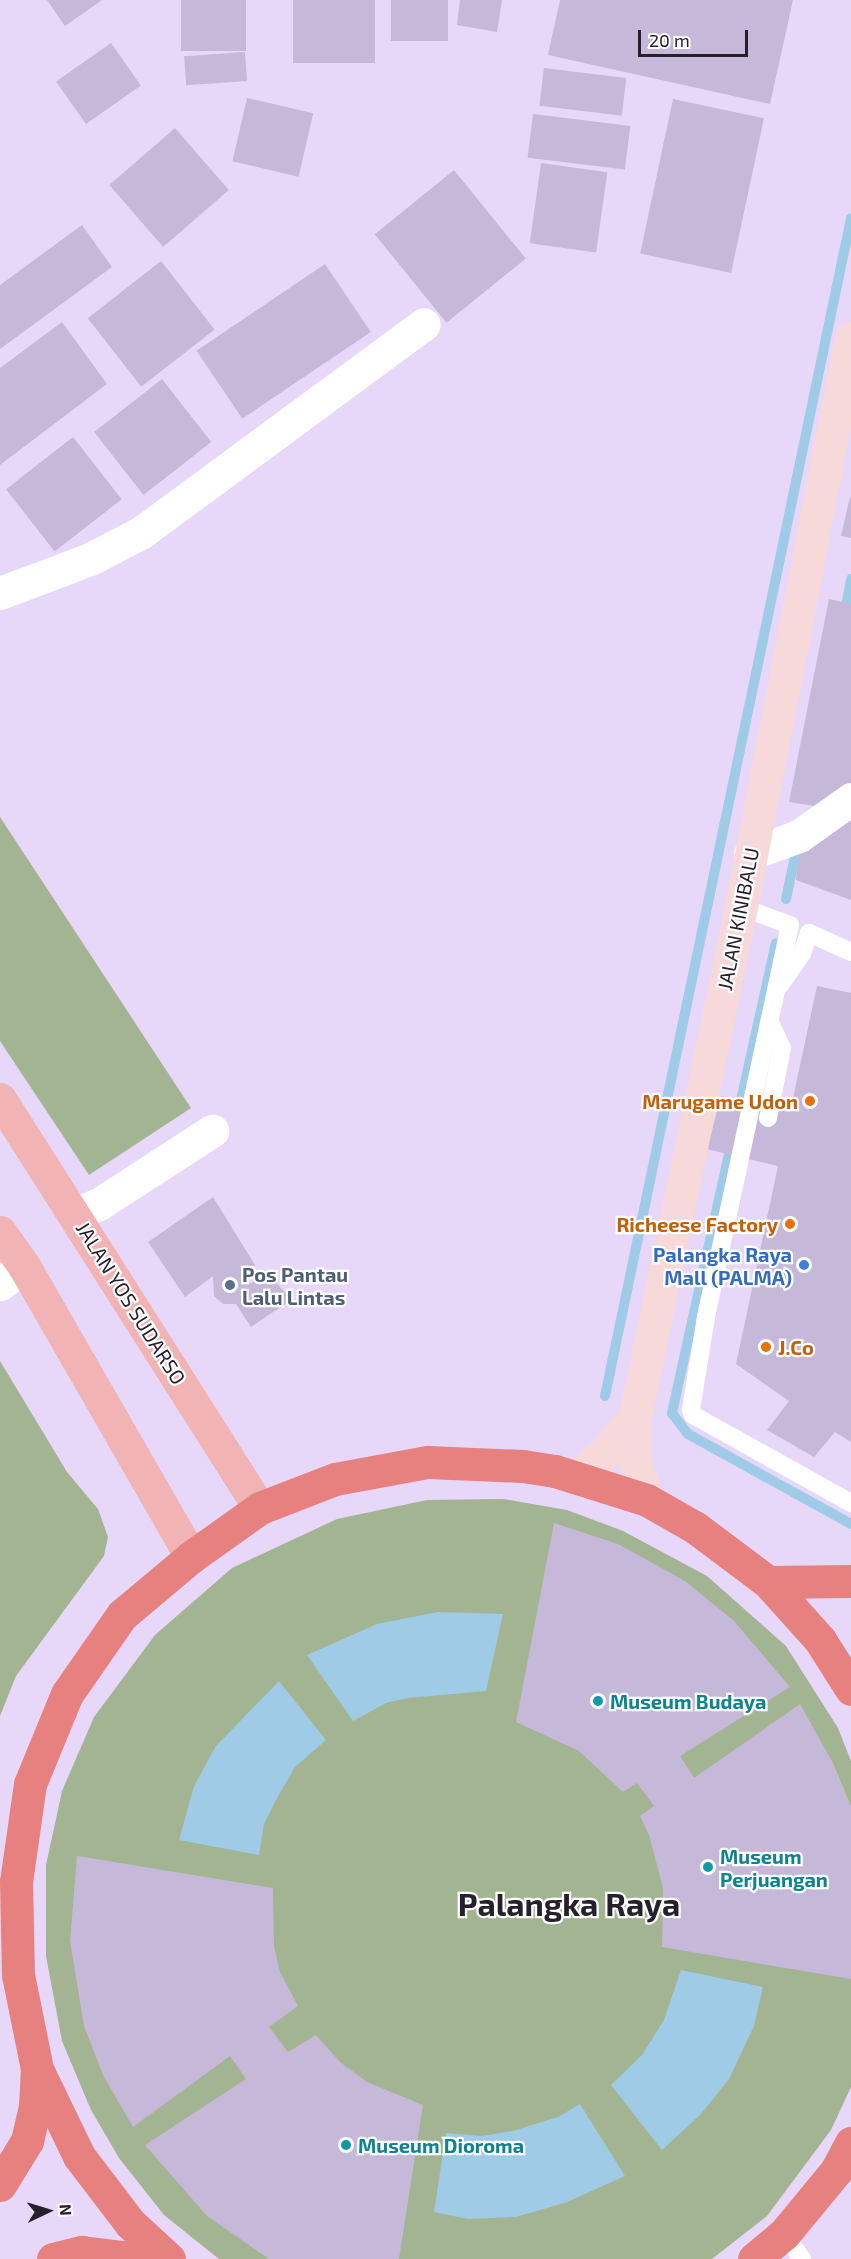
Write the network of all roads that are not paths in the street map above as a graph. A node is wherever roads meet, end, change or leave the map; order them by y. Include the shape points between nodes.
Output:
1 (424, 324) dead end
2 (851, 338) edge
3 (4, 583) edge
4 (851, 799) edge
5 (750, 854) junction
6 (741, 907) junction
7 (851, 952) edge
8 (776, 990) junction
9 (770, 1022) junction
10 (0, 1099) edge
11 (768, 1118) dead end
12 (212, 1131) dead end
13 (75, 1214) junction
14 (0, 1232) edge
15 (12, 1275) edge
16 (635, 1416) junction
17 (576, 1476) junction
18 (647, 1500) junction
19 (851, 1503) edge
20 (260, 1508) junction
21 (191, 1557) junction
22 (851, 1581) edge
23 (768, 1582) junction
24 (851, 1689) edge
25 (37, 2069) junction
26 (846, 2159) edge
27 (0, 2185) edge
28 (793, 2247) edge
29 (53, 2259) edge
30 (137, 2259) edge
31 (169, 2259) edge
32 (754, 2259) edge

1 - 3 street via 142,532 90,559
2 - 5 street, JALAN KINIBALU
4 - 5 street via 799,836
5 - 6 street, JALAN KINIBALU
6 - 8 lane via 790,925
6 - 16 street, JALAN KINIBALU
7 - 8 lane via 809,933 802,954
8 - 9 lane
9 - 11 lane via 782,1048
9 - 19 lane via 706,1317 691,1410
10 - 13 main road, JALAN YOS SUDARSO
12 - 13 street via 99,1204
13 - 20 main road, JALAN YOS SUDARSO
14 - 15 main road
15 - 21 main road
16 - 17 street, JALAN KINIBALU via 603,1455
16 - 18 street via 634,1457
17 - 18 highway
17 - 20 highway via 523,1466 428,1462 335,1479
18 - 23 highway via 696,1528
20 - 21 highway
21 - 25 highway via 122,1615 67,1694 30,1784 16,1882 17,1952
22 - 23 highway
23 - 24 highway via 820,1640
25 - 27 highway via 35,2106 27,2141
25 - 31 highway via 79,2156 130,2223
26 - 28 highway
28 - 32 highway
29 - 30 highway via 82,2252

